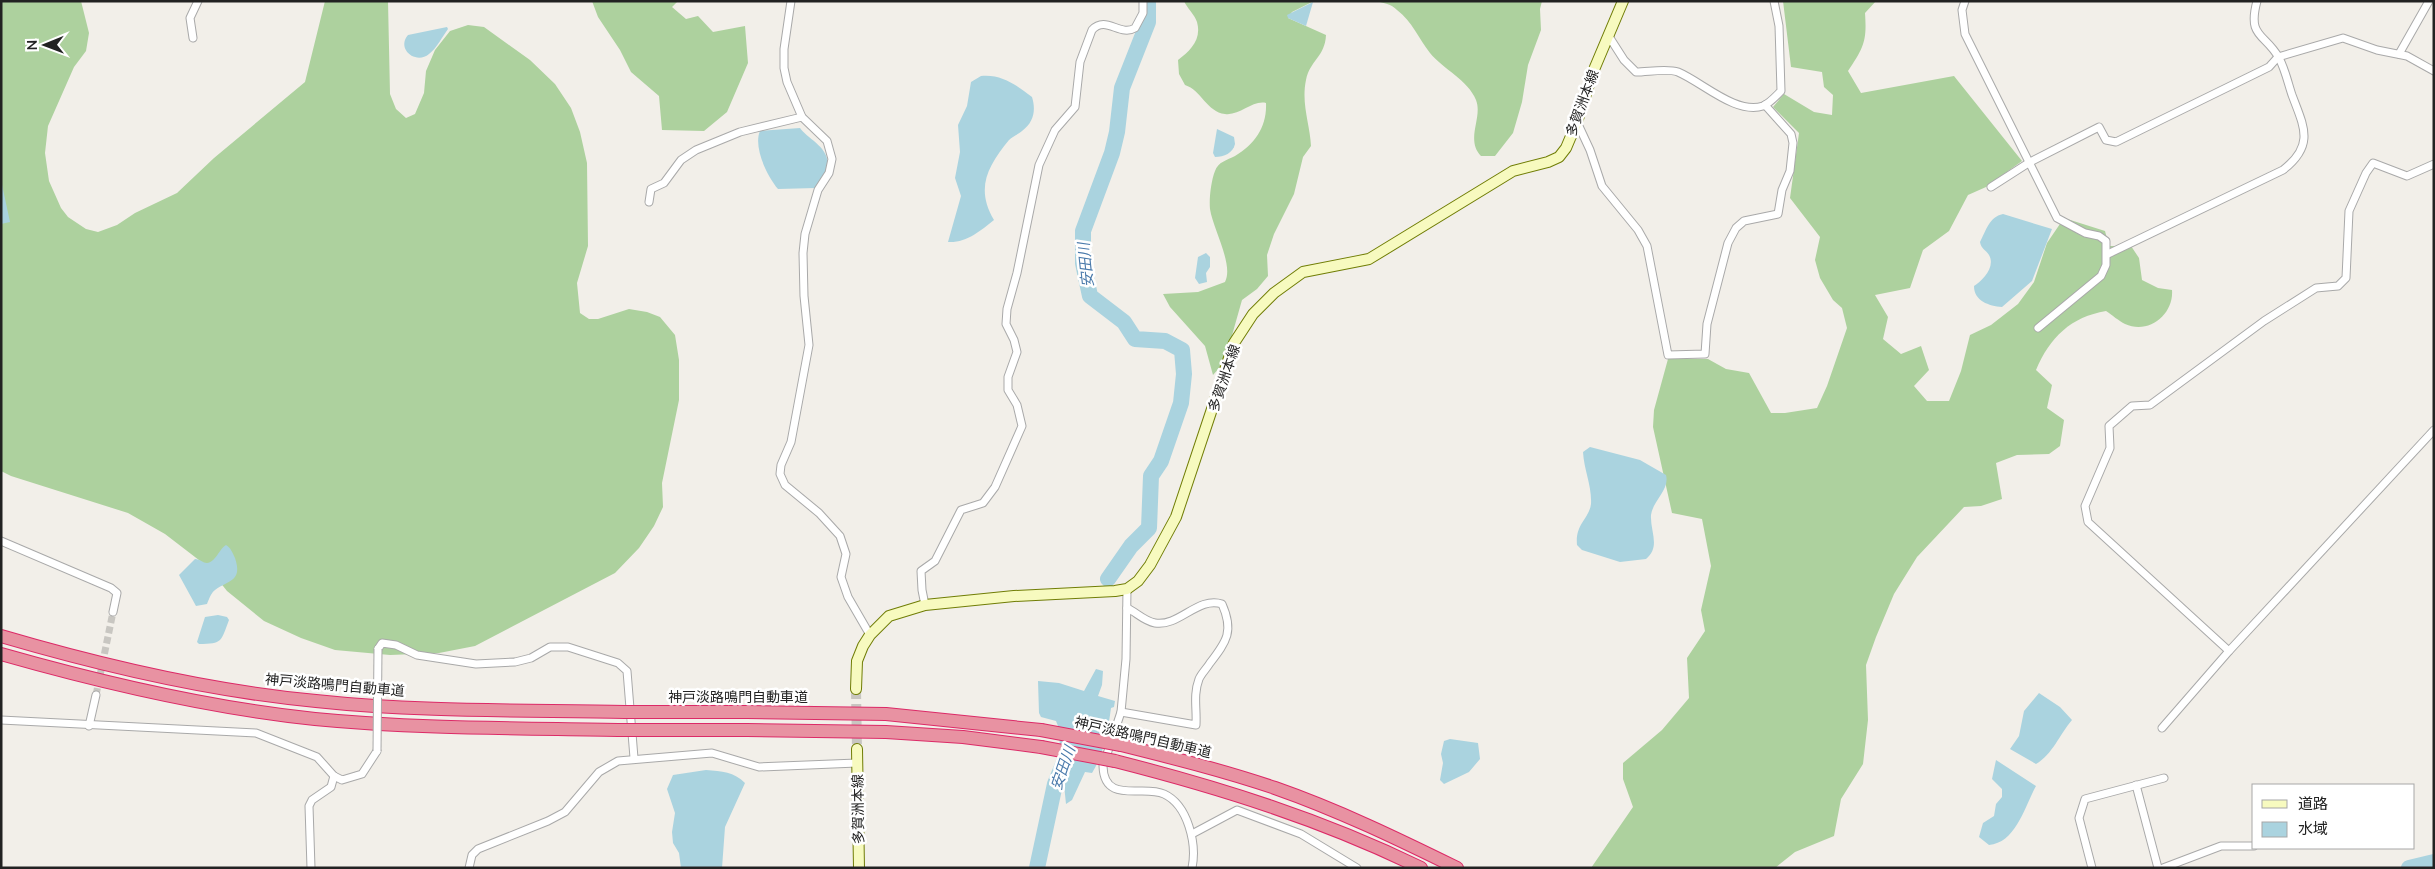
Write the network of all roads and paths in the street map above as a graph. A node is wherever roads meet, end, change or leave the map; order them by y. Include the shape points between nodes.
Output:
1 (198, 1) edge
2 (790, 1) edge
3 (1143, 1) edge
4 (1623, 1) edge
5 (1774, 1) edge
6 (1965, 1) edge
7 (2257, 1) edge
8 (2429, 1) edge
9 (1608, 35) junction
10 (193, 38) dead end
11 (2399, 54) junction
12 (2278, 57) junction
13 (2434, 71) edge
14 (1765, 105) junction
15 (802, 117) junction
16 (1577, 122) junction
17 (2030, 162) junction
18 (2434, 164) edge
19 (1991, 187) dead end
20 (649, 202) dead end
21 (2108, 254) junction
22 (2038, 328) dead end
23 (2434, 430) edge
24 (1, 541) edge
25 (1127, 589) junction
26 (925, 605) junction
27 (1127, 608) junction
28 (113, 612) tunnel mouth
29 (870, 635) junction
30 (1, 636) edge
31 (2230, 652) junction
32 (1, 654) edge
33 (856, 689) tunnel mouth
34 (96, 695) tunnel mouth
35 (1121, 712) junction
36 (1, 720) edge
37 (89, 726) junction
38 (2162, 728) dead end
39 (857, 749) tunnel mouth
40 (634, 758) junction
41 (857, 763) junction
42 (334, 776) junction
43 (2164, 778) dead end
44 (2136, 784) junction
45 (1192, 834) junction
46 (2252, 846) edge
47 (311, 868) edge
48 (470, 868) edge
49 (859, 868) edge
50 (1192, 868) edge
51 (1357, 868) edge
52 (1421, 868) edge
53 (1457, 868) edge
54 (2092, 868) edge
55 (2158, 868) edge
56 (2163, 868) edge

1 - 10 street via 190,18
2 - 15 street via 784,68
3 - 26 street via 1143,13 1135,28 1124,31 1105,24 1092,30 1080,62 1075,107 1055,130 1039,165 1006,317 1017,352 1008,377 1008,390 1017,405 1022,426 995,488 984,503 961,510 935,561 921,571
4 - 9 main road, 多賀洲本線
5 - 14 street via 1779,26 1781,91
6 - 17 street via 1962,10 1965,34
7 - 12 street via 2254,12 2256,31
8 - 11 street
9 - 14 street via 1636,72 1678,72 1747,107
9 - 16 main road, 多賀洲本線
11 - 12 street via 2342,38
11 - 13 street
12 - 17 street via 2269,67 2116,142 2106,140 2099,127
12 - 21 street via 2305,128 2297,159 2283,170
14 - 16 street via 1791,134 1790,171 1782,190 1778,214 1744,221 1728,243 1707,324 1705,354 1668,355 1647,246 1602,186
15 - 20 street via 740,132 696,150 681,160 664,183 651,189
15 - 29 street via 827,141 832,159 829,173 818,190 805,234 804,288 809,345 791,442 780,474 785,485 819,513 840,536 846,554 841,577 848,597
16 - 25 main road, 多賀洲本線 via 1559,156 1548,162 1513,170 1369,259 1303,272 1274,293 1253,314 1234,344 1176,517 1150,565
17 - 19 street
17 - 21 street via 2057,218 2085,233 2099,236 2106,241
18 - 31 street via 2407,176 2373,163 2349,211 2346,278 2338,286 2316,288 2150,405 2132,406 2109,426 2110,448 2085,506 2088,522
21 - 22 street via 2101,276
23 - 31 street
24 - 28 street via 110,588 117,593
25 - 26 main road
25 - 27 street
26 - 29 main road via 889,616
27 - 35 street
27 - 35 street via 1154,623 1166,623 1215,602 1222,604 1230,631 1199,679 1194,701 1196,725
29 - 33 main road via 857,661
30 - 53 highway, 神戸淡路鳴門自動車道, bridge via 160,676 316,702 476,710 886,714 1041,730 1191,762 1276,788 1340,813
31 - 38 street
32 - 52 highway, bridge via 156,692 316,719 624,730 886,732 1041,747 1115,761 1271,805 1334,828
34 - 37 street
35 - 45 street via 1103,766 1108,783 1125,791 1163,793 1179,805
36 - 37 street
37 - 42 street via 256,734 317,757
39 - 41 main road, 多賀洲本線
40 - 41 street via 712,754 759,767
40 - 42 street, bridge via 627,671 618,663 568,646 550,647 532,658 515,662 476,664 417,655 396,645 382,643 378,649 377,751 362,774 342,780
40 - 48 street via 618,761 599,772 565,812 478,849 472,855
41 - 49 main road, 多賀洲本線
42 - 47 street via 331,788 312,800 309,806
43 - 44 street
44 - 54 street via 2084,799 2079,818
44 - 55 street
45 - 50 street
45 - 51 street via 1238,810 1301,834
46 - 56 street via 2221,846

